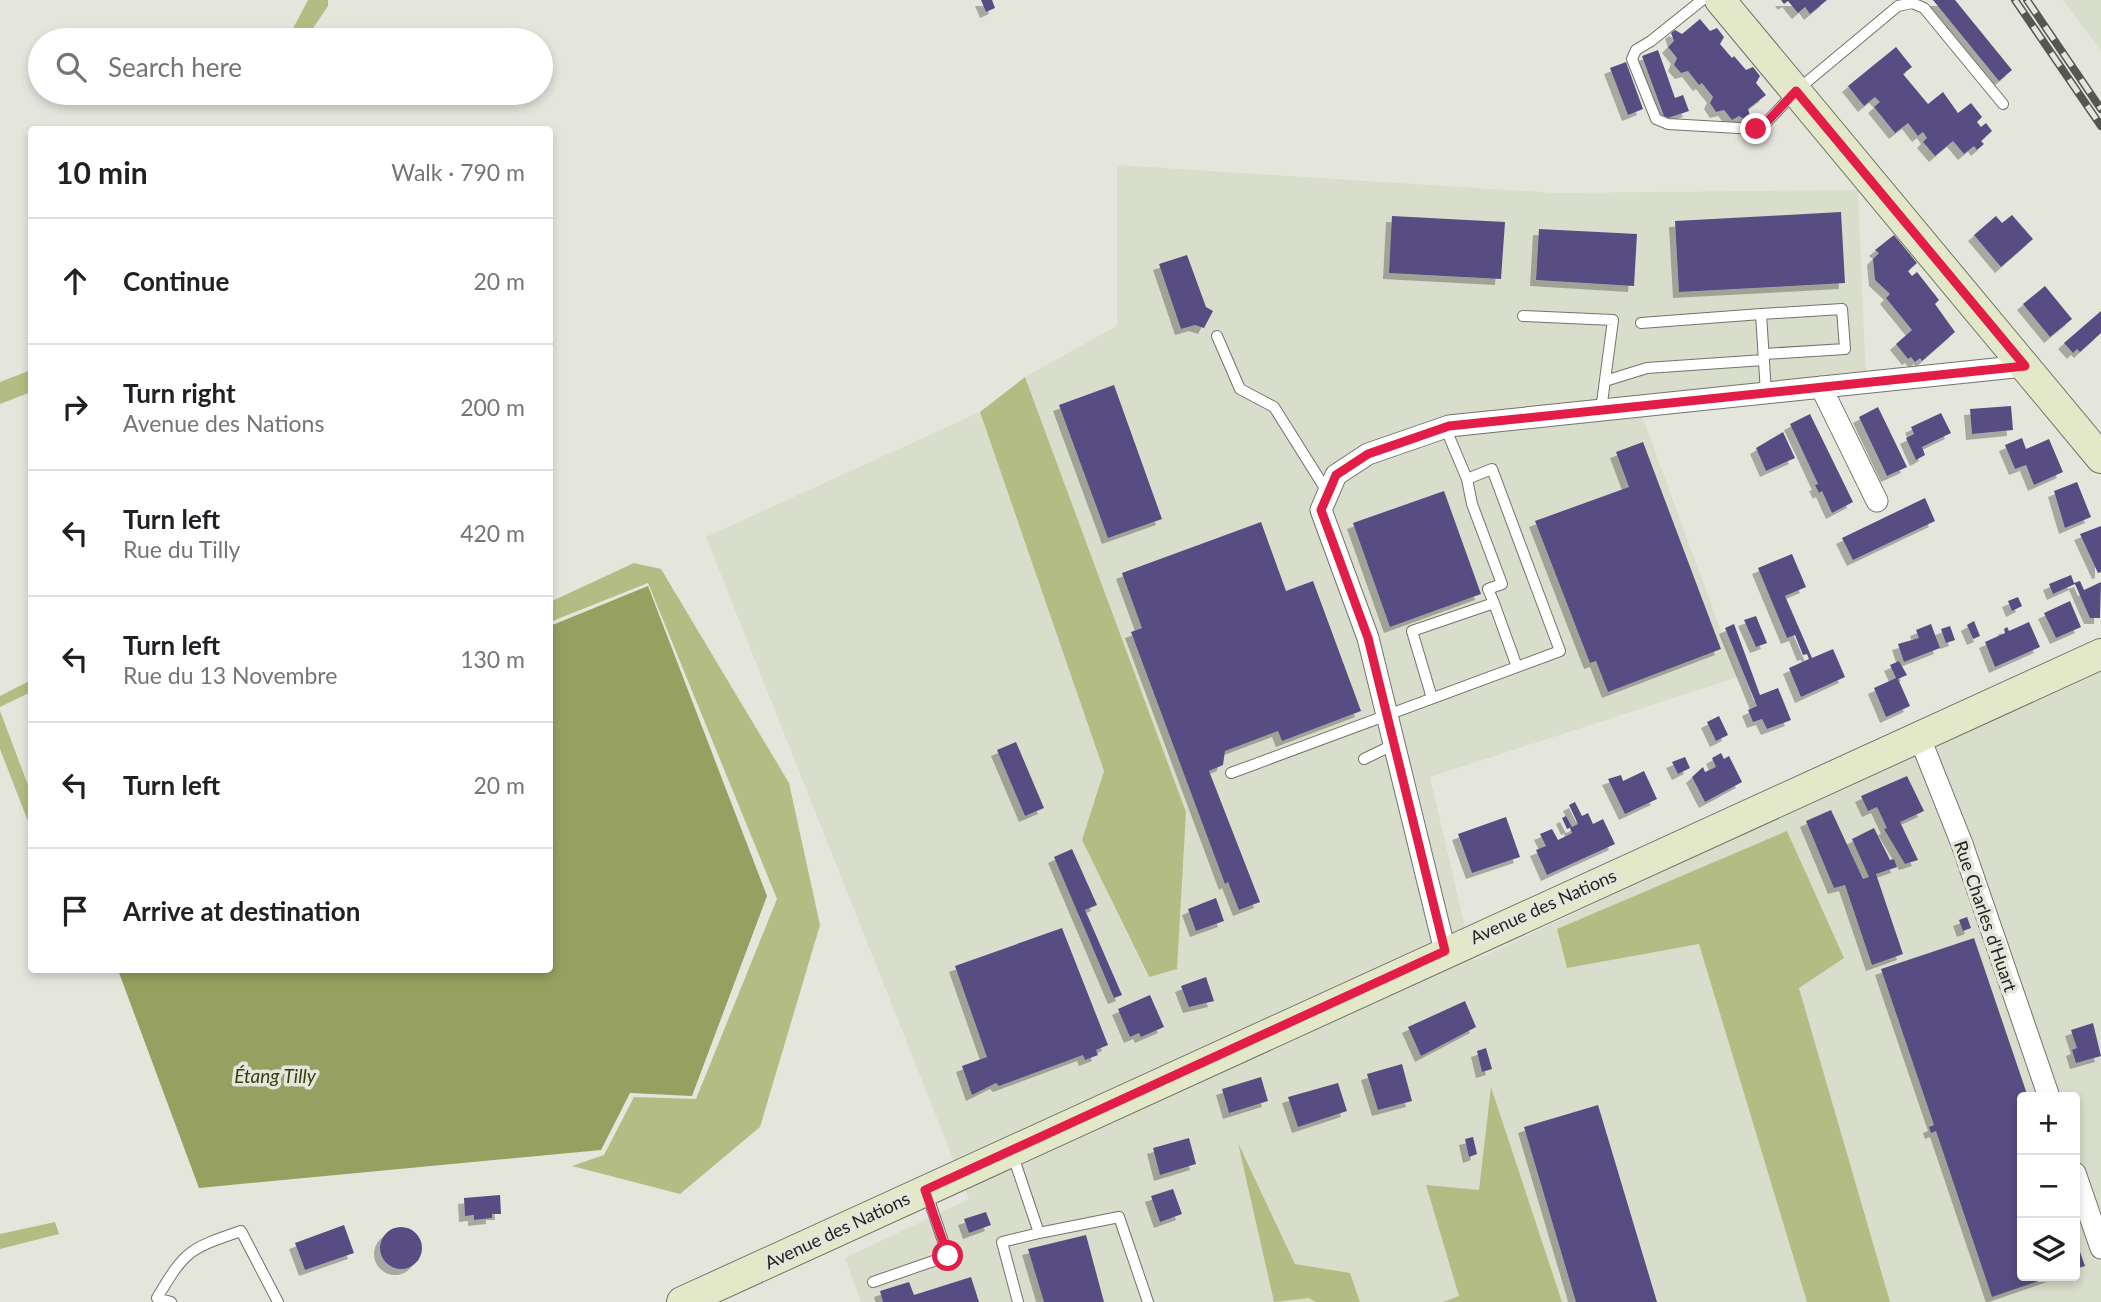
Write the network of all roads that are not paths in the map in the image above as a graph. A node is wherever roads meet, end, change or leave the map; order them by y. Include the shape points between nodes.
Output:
1 (1702, 0) edge
2 (1720, 0) edge
3 (1912, 2) edge
4 (1796, 91) junction
5 (2003, 104) dead end
6 (1761, 314) junction
7 (1522, 316) dead end
8 (1641, 323) dead end
9 (1217, 337) dead end
10 (1764, 357) junction
11 (2025, 366) junction
12 (1605, 381) junction
13 (1821, 387) junction
14 (1766, 393) junction
15 (1601, 410) junction
16 (1445, 427) junction
17 (2101, 458) edge
18 (1467, 480) junction
19 (1328, 493) junction
20 (1877, 501) dead end
21 (1494, 603) junction
22 (2101, 654) edge
23 (1517, 667) junction
24 (1433, 698) junction
25 (1387, 714) junction
26 (1919, 736) junction
27 (1395, 744) junction
28 (1364, 759) dead end
29 (1231, 773) dead end
30 (1445, 951) junction
31 (2047, 1092) edge
32 (1011, 1150) junction
33 (2080, 1187) edge
34 (925, 1190) junction
35 (1039, 1233) junction
36 (2101, 1248) edge
37 (873, 1282) dead end
38 (171, 1302) edge
39 (278, 1302) edge
40 (682, 1302) edge
41 (1018, 1302) edge
42 (1147, 1302) edge

1 - 4 lane via 1636,50 1632,59 1656,119 1668,124 1756,129
2 - 4 main road
3 - 4 lane via 1898,6
3 - 5 lane via 1924,8
4 - 11 main road
6 - 8 lane
6 - 10 lane
6 - 10 lane via 1842,309 1845,349
7 - 12 lane via 1613,320
9 - 19 lane via 1240,389 1273,407
10 - 12 lane via 1647,368
10 - 14 lane
11 - 13 street
11 - 17 main road
12 - 15 lane
13 - 14 street
13 - 20 street
14 - 15 street
15 - 16 street
16 - 18 lane
16 - 19 street via 1368,454 1336,475
18 - 21 lane via 1502,584 1488,589
18 - 23 lane via 1492,469 1560,651
19 - 25 street via 1321,510 1368,638
21 - 23 lane
21 - 24 lane via 1412,631
22 - 26 main road, Avenue des Nations
23 - 24 lane
24 - 25 lane
25 - 27 street
25 - 29 lane
26 - 30 main road, Avenue des Nations
26 - 31 street, Rue Charles d'Huart via 1962,844
27 - 28 lane
27 - 30 street
30 - 32 main road, Avenue des Nations
32 - 34 main road, Avenue des Nations
32 - 35 lane
33 - 36 street
34 - 37 lane via 948,1256
34 - 40 main road, Avenue des Nations
35 - 41 lane via 1002,1242
35 - 42 lane via 1119,1217
38 - 39 lane via 157,1298 182,1256 240,1231

